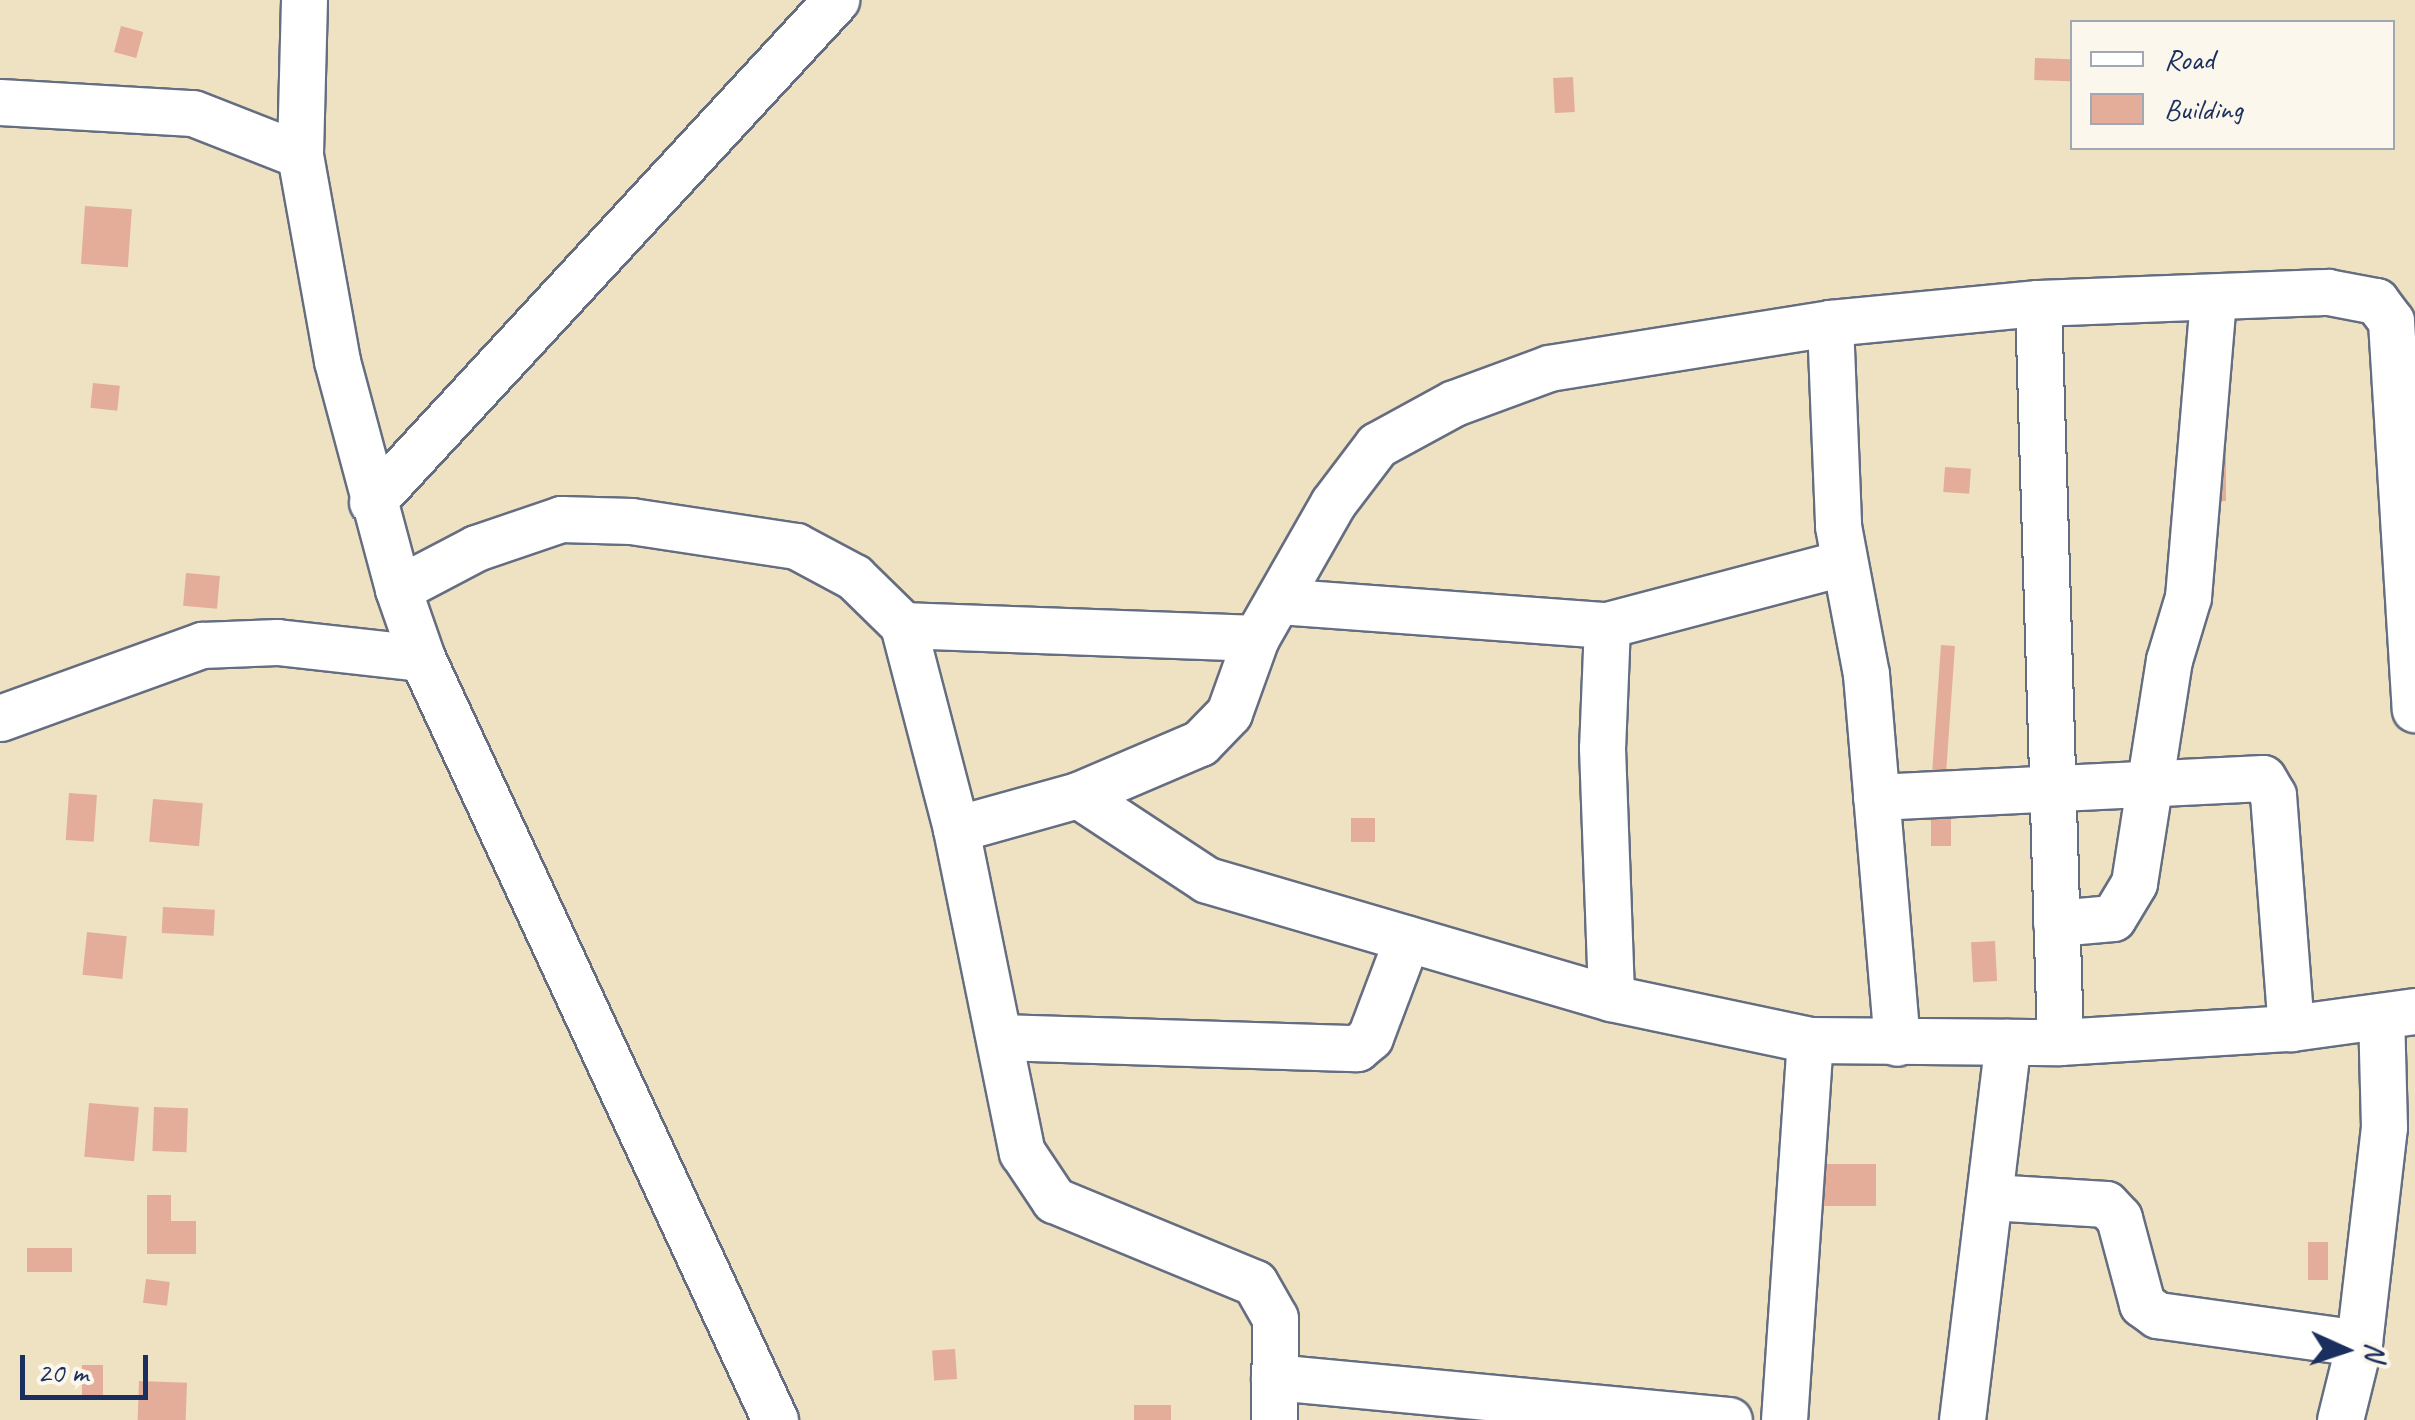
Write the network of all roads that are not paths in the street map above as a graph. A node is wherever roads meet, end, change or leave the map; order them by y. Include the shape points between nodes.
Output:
1 (304, 0) edge
2 (836, 0) edge
3 (0, 102) edge
4 (300, 155) junction
5 (2213, 296) junction
6 (2038, 303) junction
7 (1830, 323) junction
8 (372, 502) junction
9 (1842, 564) junction
10 (398, 589) junction
11 (1267, 619) junction
12 (903, 625) junction
13 (1607, 625) junction
14 (422, 658) junction
15 (2415, 709) edge
16 (0, 718) edge
17 (2152, 783) junction
18 (2052, 788) junction
19 (1078, 795) junction
20 (1876, 797) junction
21 (956, 829) junction
22 (2056, 923) junction
23 (1407, 938) junction
24 (1611, 998) junction
25 (2398, 1013) edge
26 (2291, 1028) junction
27 (999, 1037) junction
28 (1810, 1040) junction
29 (2008, 1042) junction
30 (2060, 1042) junction
31 (1897, 1043) junction
32 (1990, 1198) junction
33 (2359, 1343) junction
34 (1274, 1399) edge
35 (774, 1420) edge
36 (1729, 1420) edge
37 (1784, 1420) edge
38 (1962, 1420) edge
39 (2340, 1420) edge

1 - 4 street
2 - 8 street
3 - 4 street via 193,113
4 - 8 street via 337,361
5 - 6 street
5 - 15 street via 2354,294 2376,301 2391,321
5 - 17 street via 2188,597 2169,660
6 - 7 street
6 - 18 street
7 - 9 street
7 - 11 street via 1549,368 1454,403 1377,445 1333,503
8 - 10 street
9 - 13 street
9 - 20 street via 1866,674
10 - 12 street via 476,548 561,520 631,521 796,546 854,577
10 - 14 street
11 - 12 street
11 - 13 street
11 - 19 street via 1229,713 1200,743
12 - 21 street
13 - 24 street via 1602,748
14 - 16 street via 277,642 202,645
14 - 35 street
17 - 18 street
17 - 22 street via 2126,904 2113,918
17 - 26 street via 2263,778 2273,794
18 - 20 street
18 - 22 street
19 - 21 street
19 - 23 street via 1207,880
20 - 31 street
21 - 27 street
22 - 30 street
23 - 24 street
23 - 27 street via 1370,1037 1357,1048
24 - 28 street
25 - 26 street
25 - 33 street
26 - 30 street
27 - 34 street via 1022,1152 1040,1185 1054,1200 1254,1283 1275,1318
28 - 31 street
28 - 37 street
29 - 30 street
29 - 31 street
29 - 32 street
32 - 33 street via 2106,1204 2120,1218 2142,1304 2156,1314
32 - 38 street
33 - 39 street
34 - 36 street

